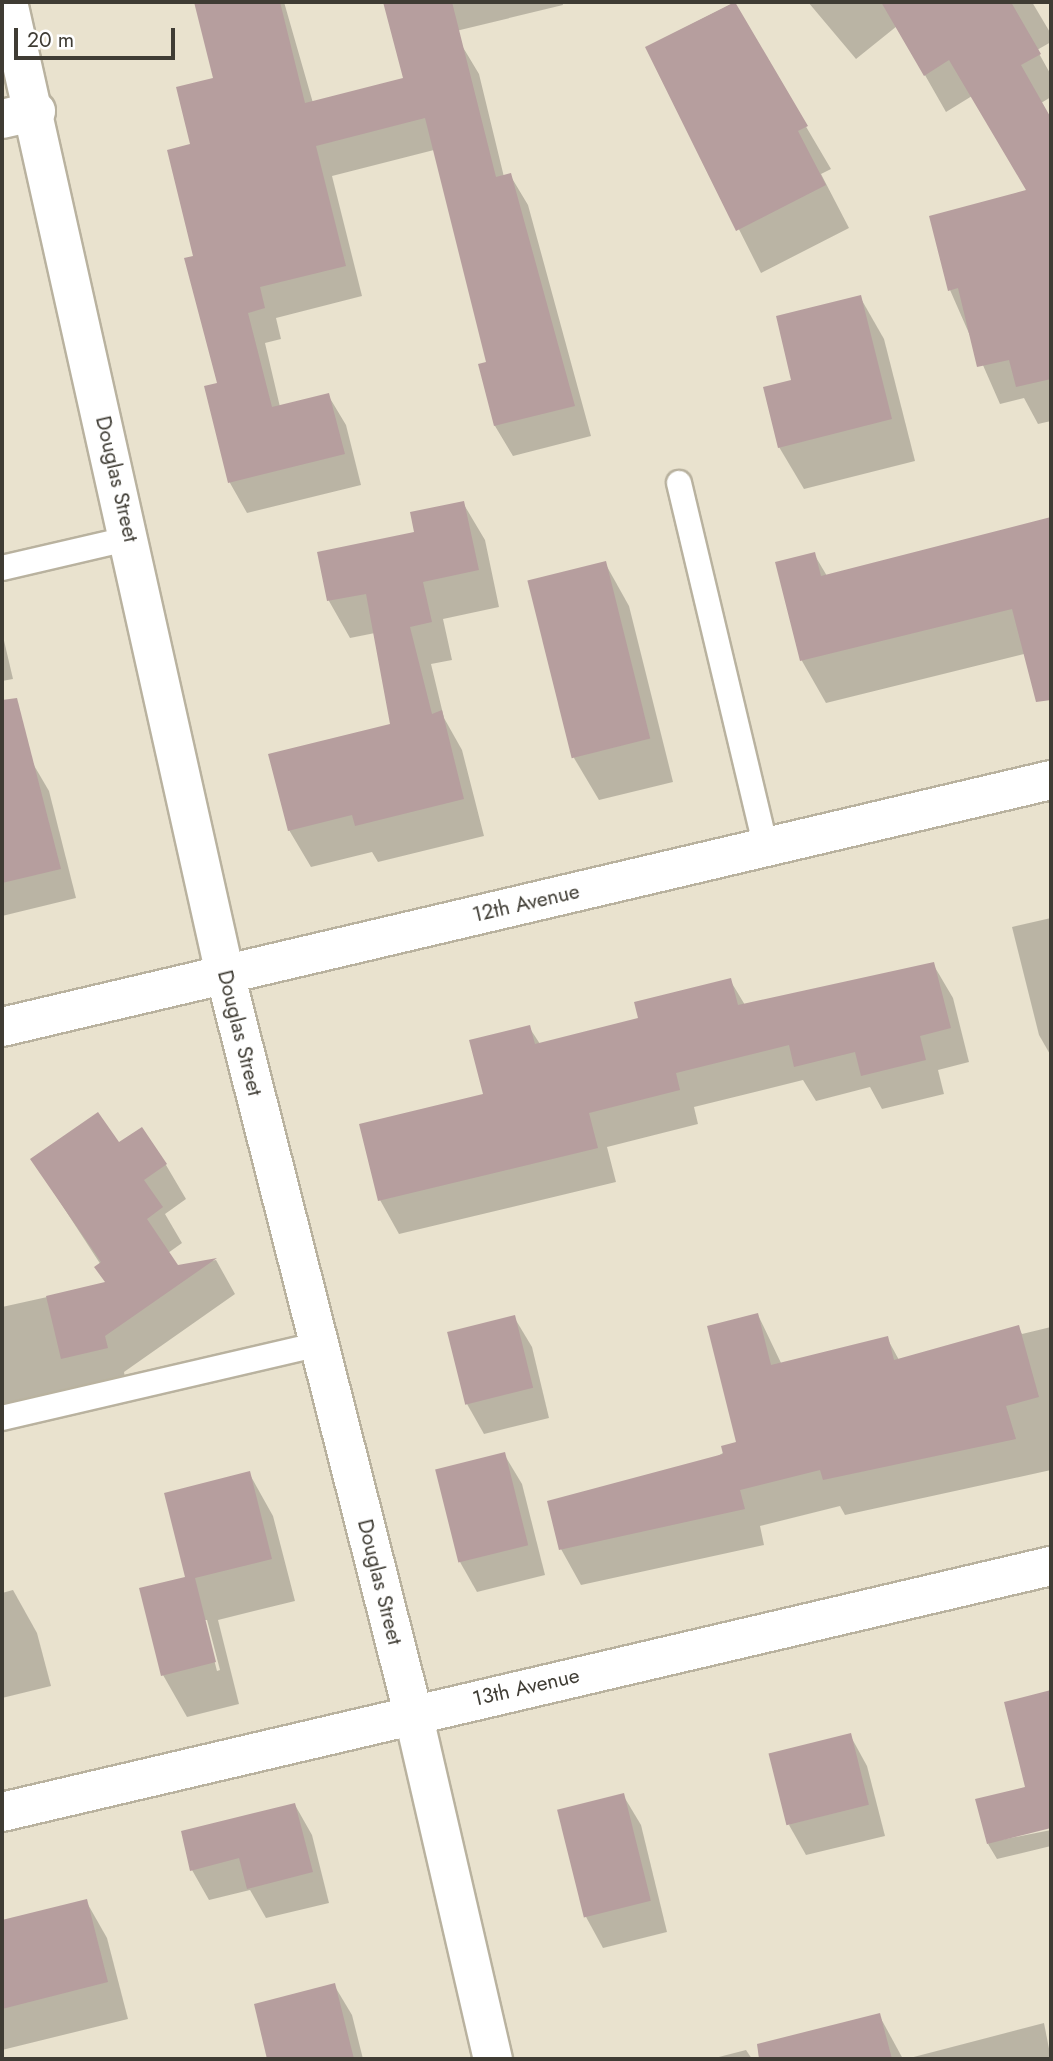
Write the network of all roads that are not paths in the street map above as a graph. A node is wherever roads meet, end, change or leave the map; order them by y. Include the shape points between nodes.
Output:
1 (9, 2) edge
2 (19, 115) edge
3 (679, 483) dead end
4 (131, 538) junction
5 (2, 568) edge
6 (1051, 780) edge
7 (766, 847) junction
8 (225, 974) junction
9 (2, 1027) edge
10 (319, 1344) junction
11 (2, 1418) edge
12 (1051, 1566) edge
13 (413, 1713) junction
14 (2, 1812) edge
15 (493, 2059) edge

1 - 2 street, Douglas Street
2 - 4 street, Douglas Street via 51,203
3 - 7 lane
4 - 5 lane
4 - 8 street, Douglas Street
6 - 7 street, 12th Avenue
7 - 8 street, 12th Avenue
8 - 9 street, 12th Avenue
8 - 10 street, Douglas Street
10 - 11 lane
10 - 13 street, Douglas Street
12 - 13 street, 13th Avenue
13 - 14 street, 13th Avenue
13 - 15 street, Douglas Street

